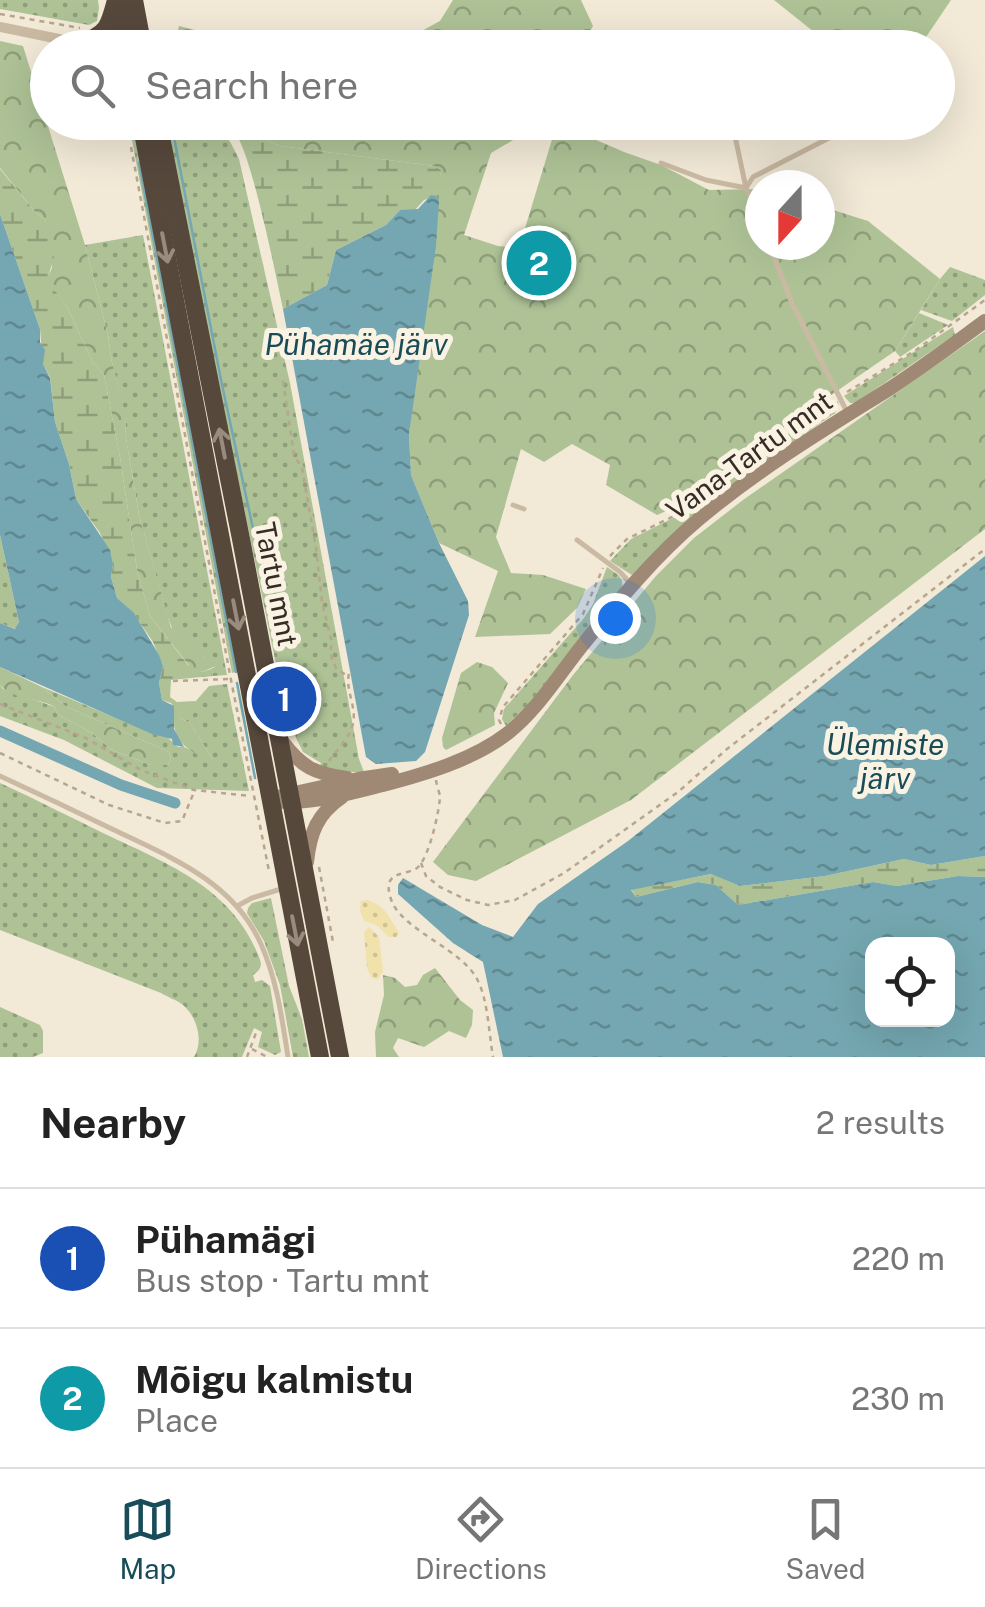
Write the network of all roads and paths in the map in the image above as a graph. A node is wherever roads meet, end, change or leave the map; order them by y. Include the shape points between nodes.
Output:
1 (117, 0) edge
2 (134, 0) edge
3 (0, 14) edge
4 (0, 28) edge
5 (61, 30) edge
6 (106, 30) edge
7 (128, 30) edge
8 (135, 30) edge
9 (30, 31) edge
10 (129, 140) dead end
11 (145, 140) edge
12 (162, 140) edge
13 (736, 140) edge
14 (825, 140) edge
15 (661, 163) dead end
16 (764, 170) edge
17 (745, 183) edge
18 (745, 188) edge
19 (775, 260) edge
20 (985, 321) edge
21 (283, 381) dead end
22 (847, 413) junction
23 (512, 505) dead end
24 (524, 508) dead end
25 (576, 540) dead end
26 (985, 548) edge
27 (632, 586) junction
28 (350, 670) dead end
29 (347, 676) junction
30 (231, 680) junction
31 (173, 681) dead end
32 (0, 704) edge
33 (278, 736) junction
34 (0, 754) edge
35 (320, 764) dead end
36 (433, 768) junction
37 (0, 776) edge
38 (358, 779) junction
39 (194, 790) junction
40 (346, 794) junction
41 (440, 794) dead end
42 (276, 798) junction
43 (316, 859) dead end
44 (421, 863) junction
45 (289, 887) junction
46 (237, 906) junction
47 (334, 946) dead end
48 (258, 1030) dead end
49 (250, 1049) junction
50 (247, 1057) edge
51 (267, 1057) edge
52 (288, 1057) edge
53 (320, 1057) edge
54 (340, 1057) edge
55 (493, 1057) edge

1 - 6 highway
1 - 7 highway
2 - 8 highway
3 - 5 path
4 - 9 street
10 - 30 path
11 -> 42 highway, Tartu mnt
33 -> 12 highway, Tartu mnt
13 - 17 lane
14 - 16 lane
15 - 18 lane
19 - 22 lane
20 - 22 street, Vana-Tartu mnt
21 - 29 path via 330,653
22 - 27 street, Vana-Tartu mnt via 701,517
23 - 24 lane
25 - 27 lane
26 - 44 path via 678,792 516,900 467,900 426,876
27 - 36 street, Vana-Tartu mnt via 521,721 486,748
28 - 29 path
29 - 35 path via 352,730 328,763
30 - 31 path
30 - 42 path
32 - 39 path
33 - 38 street via 311,770
33 - 42 highway, Tartu mnt
34 - 39 path via 165,823 182,821
36 - 38 street, Vana-Tartu mnt
36 - 40 street, Vana-Tartu mnt
37 - 46 lane via 179,861
38 - 42 street, Vana-Tartu mnt
39 - 42 path
40 - 42 street, Vana-Tartu mnt
40 - 45 street via 314,825
41 - 44 path
42 - 45 highway, Tartu mnt
42 - 45 path
43 - 47 path
44 - 55 path via 392,878 390,899 478,979
45 - 46 lane
45 -> 53 highway, Tartu mnt
45 - 54 highway, Tartu mnt
46 - 52 lane via 277,988
48 - 49 path
49 - 50 path
49 - 51 path

